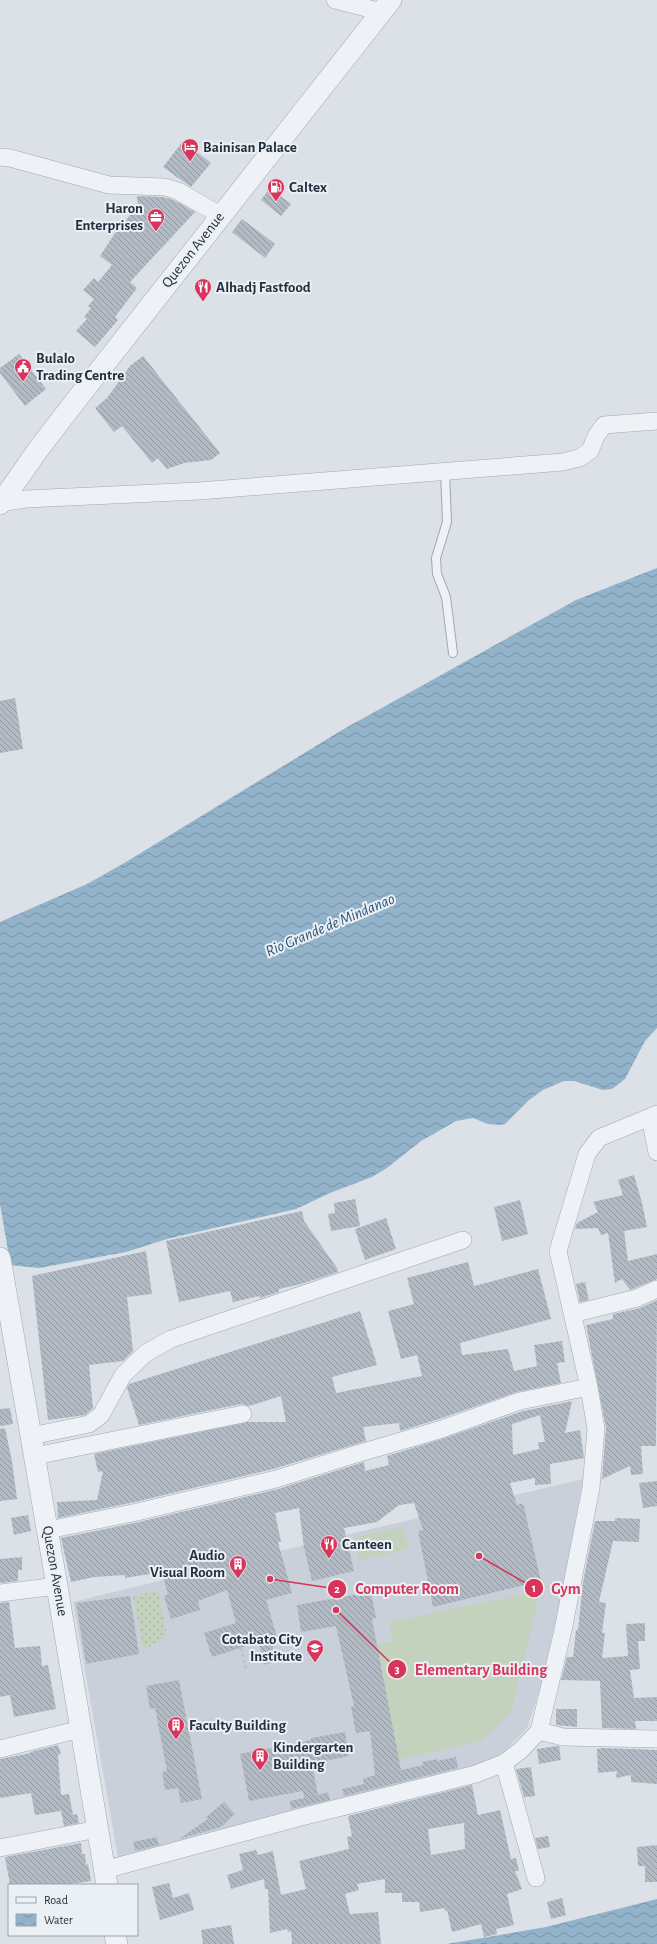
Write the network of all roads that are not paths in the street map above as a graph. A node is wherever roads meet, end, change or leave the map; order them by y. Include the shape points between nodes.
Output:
1 (335, 0) edge
2 (386, 6) edge
3 (0, 157) edge
4 (220, 215) junction
5 (657, 421) edge
6 (445, 471) junction
7 (0, 503) edge
8 (453, 653) dead end
9 (654, 1116) edge
10 (657, 1152) edge
11 (463, 1240) dead end
12 (1, 1266) edge
13 (657, 1289) edge
14 (572, 1314) junction
15 (589, 1387) junction
16 (243, 1414) dead end
17 (33, 1446) junction
18 (48, 1530) junction
19 (57, 1586) junction
20 (0, 1594) edge
21 (81, 1729) junction
22 (539, 1731) junction
23 (657, 1739) edge
24 (0, 1748) edge
25 (504, 1763) junction
26 (98, 1829) junction
27 (0, 1848) edge
28 (105, 1877) edge
29 (536, 1878) dead end

1 - 2 street
2 - 4 street, Quezon Avenue
3 - 4 street via 109,185 165,187 178,191
4 - 7 street, Quezon Avenue via 40,447
5 - 6 street via 604,425 590,451 579,458 563,462
6 - 7 street via 199,491 26,499
6 - 8 lane via 447,522 436,558 437,574 446,597
9 - 10 street
9 - 14 street via 599,1138 588,1154 558,1251
11 - 17 street via 171,1339 146,1353 123,1375 101,1415 89,1424
12 - 17 street, Quezon Avenue
13 - 14 street via 637,1298
14 - 15 street
15 - 18 street via 520,1401 439,1430 276,1479
15 - 22 street via 596,1437 591,1488 563,1630
16 - 17 street
17 - 18 street, Quezon Avenue
18 - 19 street, Quezon Avenue
19 - 20 street
19 - 21 street, Quezon Avenue
21 - 24 street
21 - 26 street, Quezon Avenue
22 - 23 street via 563,1737
22 - 25 street
25 - 28 street via 476,1774 302,1817
25 - 29 street
26 - 27 street
26 - 28 street, Quezon Avenue

